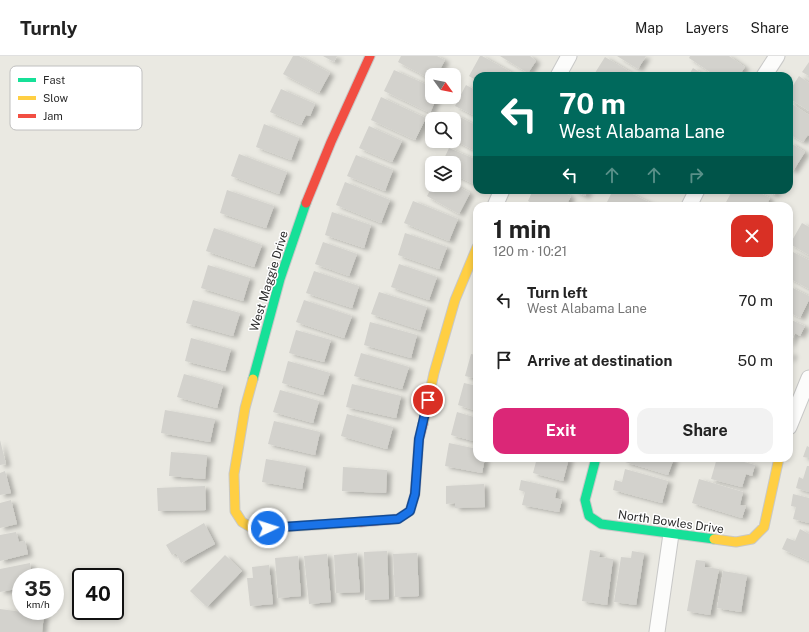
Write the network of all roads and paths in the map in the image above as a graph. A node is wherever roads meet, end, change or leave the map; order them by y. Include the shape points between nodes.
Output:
1 (370, 56) edge
2 (569, 56) edge
3 (777, 56) edge
4 (560, 72) edge
5 (767, 72) edge
6 (473, 257) edge
7 (809, 378) edge
8 (793, 417) edge
9 (595, 462) edge
10 (778, 462) edge
11 (671, 534) junction
12 (657, 632) edge

1 - 6 street, West Maggie Drive via 331,142 280,279 245,408 234,474 235,511 242,522 254,529 398,519 410,511 415,494 419,439 434,373 455,300
2 - 4 street
3 - 5 street
7 - 8 street
9 - 11 street, North Bowles Drive via 585,500 589,516 601,524
10 - 11 street, North Bowles Drive via 764,528 752,539 736,542
11 - 12 street

